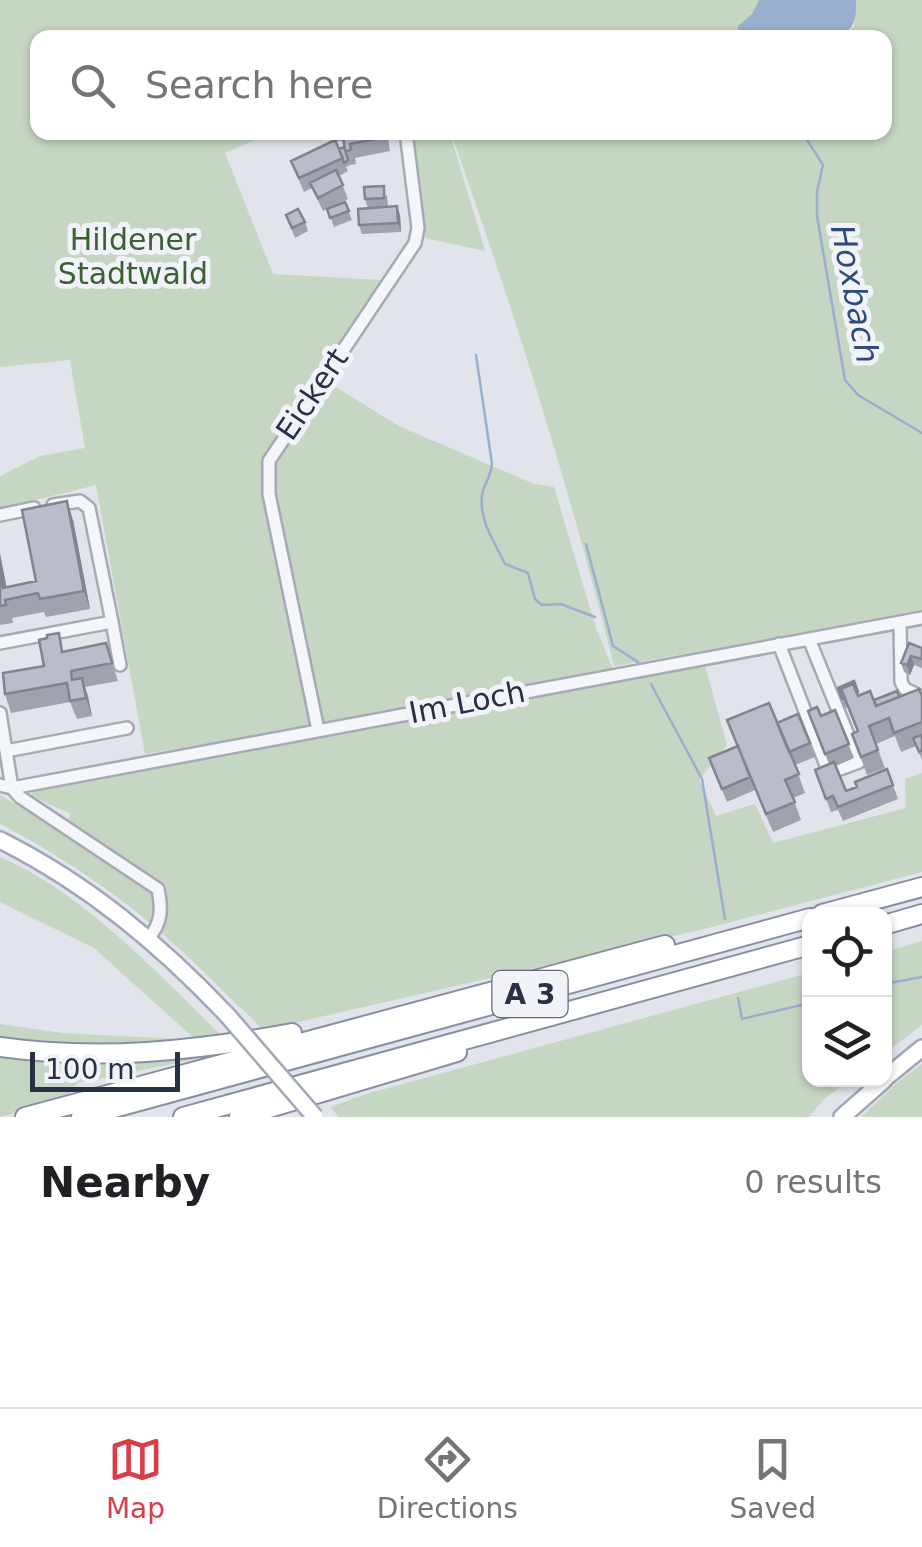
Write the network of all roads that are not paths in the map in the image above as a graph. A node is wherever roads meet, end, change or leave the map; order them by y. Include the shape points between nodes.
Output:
1 (407, 140) edge
2 (0, 515) edge
3 (922, 618) edge
4 (112, 622) junction
5 (900, 622) junction
6 (810, 638) junction
7 (0, 643) edge
8 (780, 644) junction
9 (114, 657) edge
10 (922, 697) edge
11 (0, 712) edge
12 (128, 728) dead end
13 (318, 730) junction
14 (6, 751) junction
15 (6, 786) edge
16 (0, 840) edge
17 (922, 887) edge
18 (848, 907) edge
19 (922, 914) edge
20 (802, 920) edge
21 (892, 922) edge
22 (148, 939) junction
23 (721, 942) junction
24 (802, 947) edge
25 (427, 1006) junction
26 (551, 1017) junction
27 (0, 1047) edge
28 (922, 1048) edge
29 (892, 1072) edge
30 (875, 1087) edge
31 (24, 1117) edge
32 (81, 1117) edge
33 (183, 1117) edge
34 (239, 1117) edge
35 (315, 1117) edge
36 (842, 1117) edge

1 - 13 street, Eickert via 415,242 269,460 268,494
2 - 4 street via 85,503
3 - 5 street, Im Loch
4 - 7 street
4 - 9 street
5 - 6 street, Im Loch
5 - 10 street via 902,682
6 - 8 street, Im Loch
6 - 8 street via 859,762 829,773
8 - 13 street, Im Loch
11 - 14 street
12 - 14 street
13 - 15 street, Im Loch
14 - 15 street
15 - 22 street via 158,889 162,910
16 - 22 main road via 103,901
17 - 18 highway
19 - 21 highway
20 - 23 highway, A 3
22 - 35 main road, bridge via 228,1016
23 - 25 highway via 669,944
23 - 32 highway, A 3
24 - 26 highway, A 3
25 - 27 highway via 185,1051 98,1055
25 - 31 highway
26 - 33 highway, A 3
26 - 34 highway via 428,1063
28 - 29 main road
30 - 36 main road

